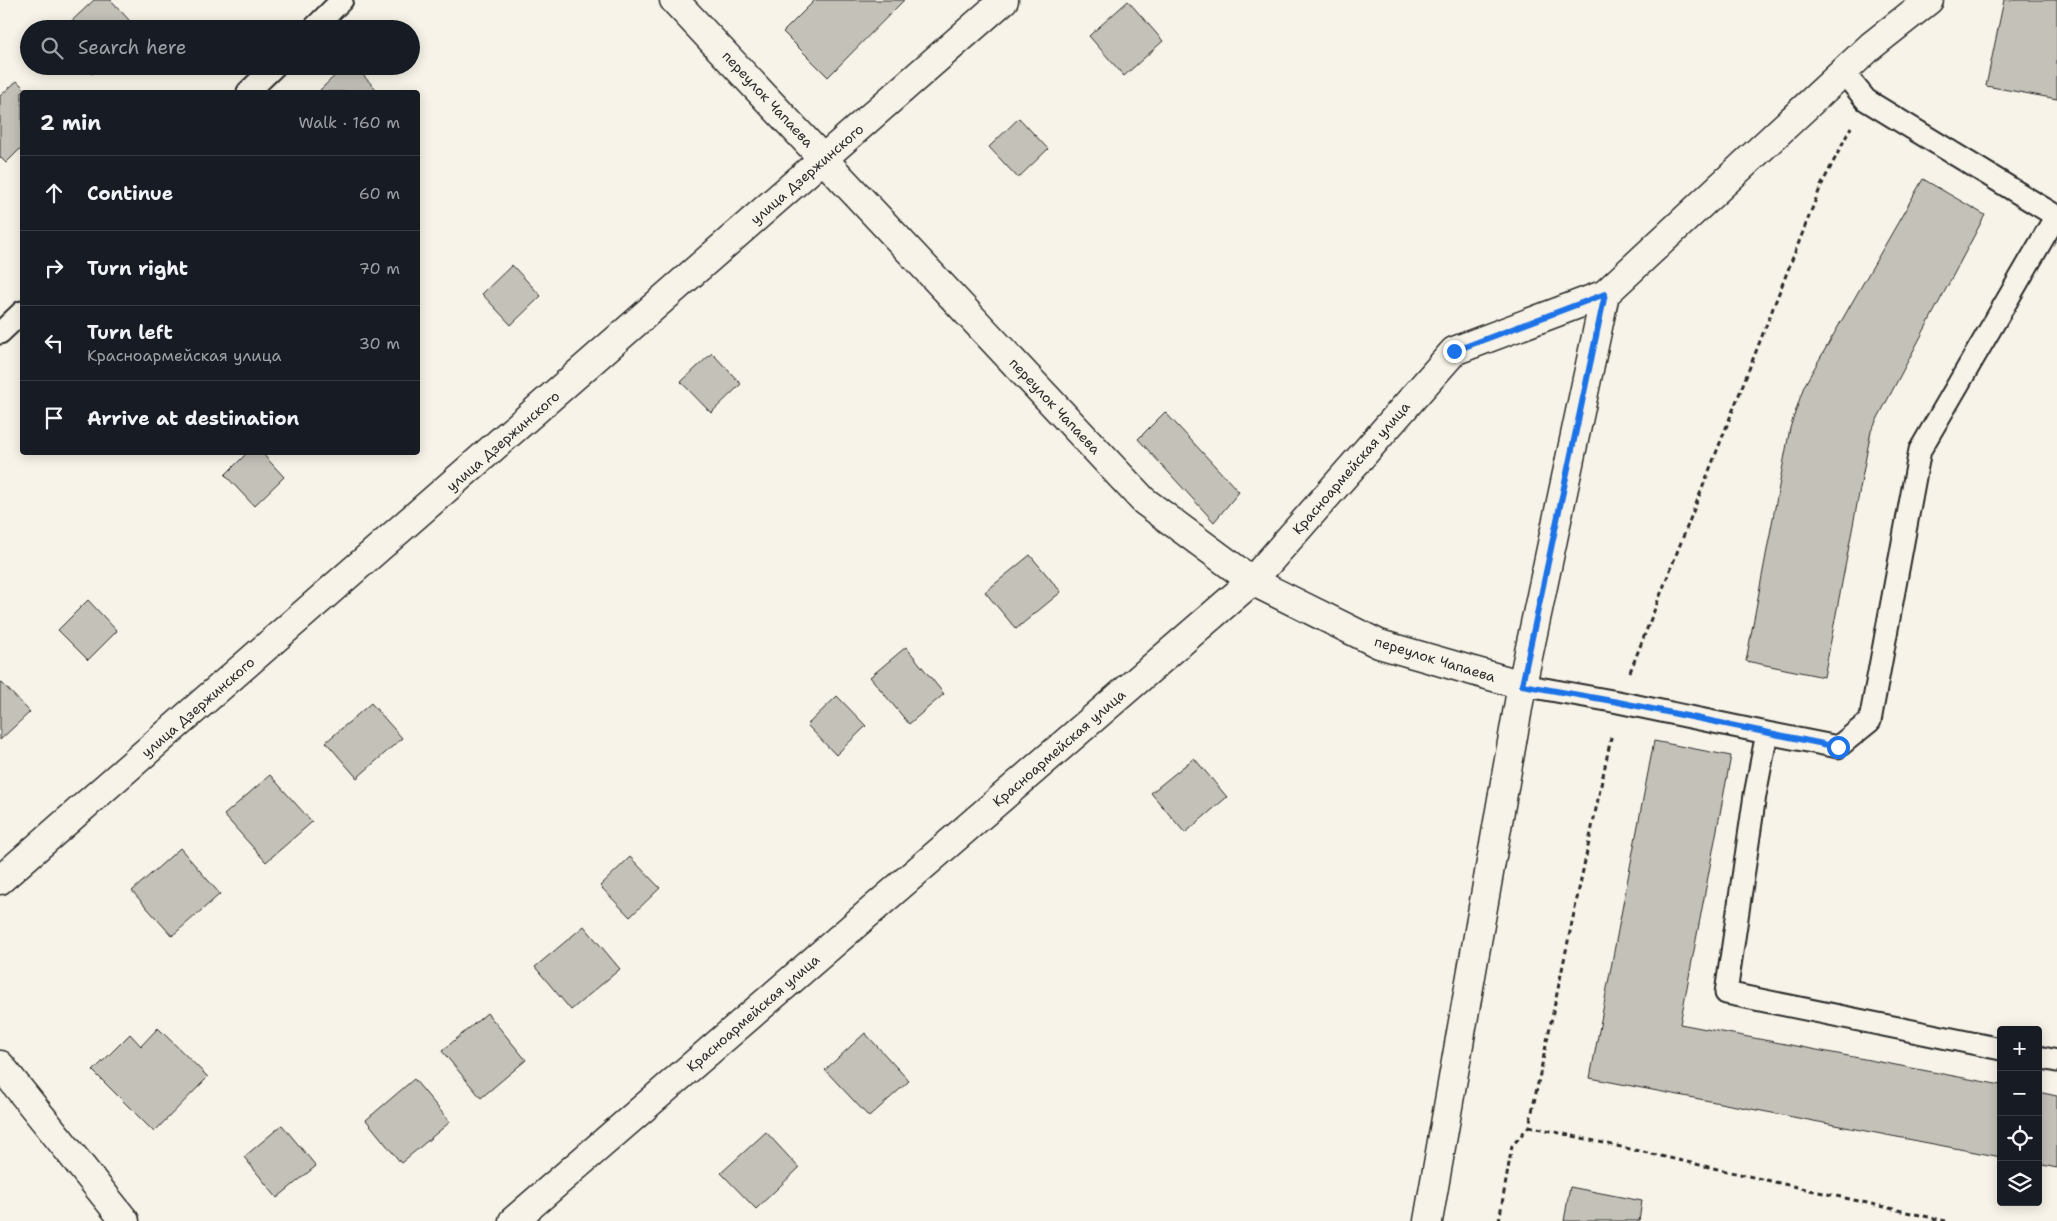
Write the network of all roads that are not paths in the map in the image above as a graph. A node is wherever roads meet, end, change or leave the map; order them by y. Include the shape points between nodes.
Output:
1 (342, 0) edge
2 (674, 0) edge
3 (1004, 0) edge
4 (1929, 0) edge
5 (321, 20) edge
6 (1843, 72) junction
7 (266, 75) edge
8 (250, 90) edge
9 (825, 159) junction
10 (1605, 294) junction
11 (20, 314) edge
12 (0, 333) edge
13 (1252, 581) junction
14 (1522, 685) junction
15 (1767, 733) junction
16 (0, 880) edge
17 (1997, 1048) edge
18 (2042, 1058) edge
19 (2057, 1061) edge
20 (0, 1065) edge
21 (125, 1221) edge
22 (513, 1221) edge
23 (1428, 1221) edge

1 - 5 lane
2 - 9 street, переулок Чапаева
3 - 9 street, улица Дзержинского
4 - 6 street
6 - 10 street
6 - 15 lane via 1866,100 2056,216 1920,450 1870,721 1838,747
7 - 8 lane
9 - 13 street, переулок Чапаева via 1144,501
9 - 16 street, улица Дзержинского
10 - 13 street, Красноармейская улица via 1454,351
10 - 14 street
11 - 12 lane
13 - 14 street, переулок Чапаева via 1379,644
13 - 22 street, Красноармейская улица
14 - 15 lane
14 - 23 street
15 - 17 lane via 1726,993
18 - 19 lane
20 - 21 street

